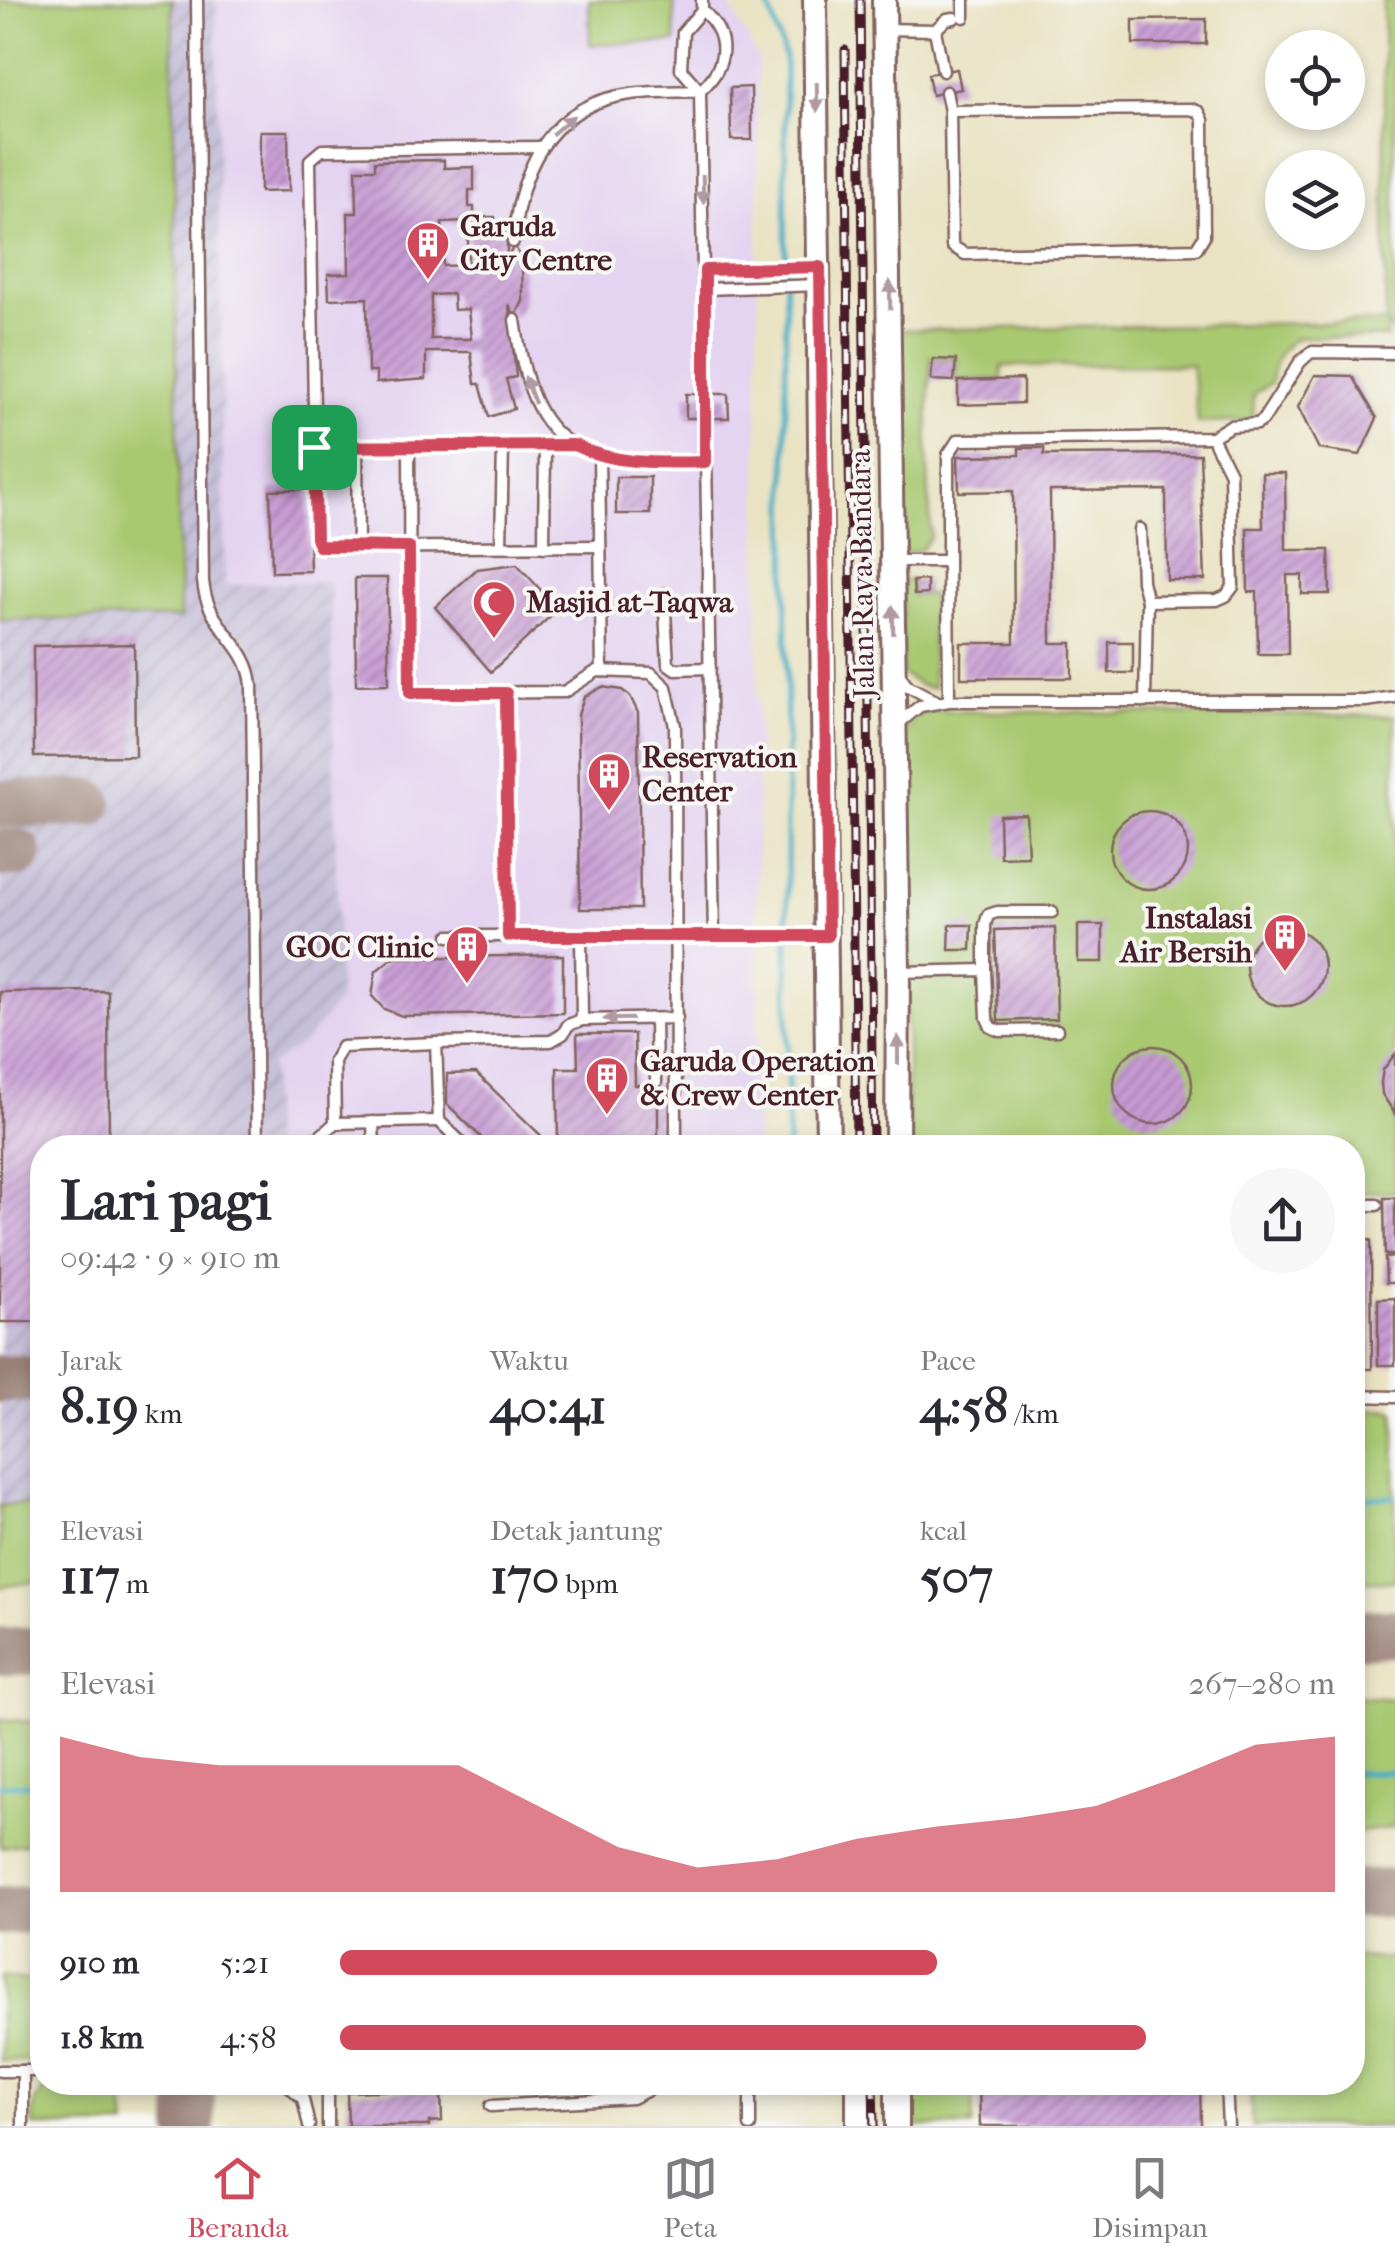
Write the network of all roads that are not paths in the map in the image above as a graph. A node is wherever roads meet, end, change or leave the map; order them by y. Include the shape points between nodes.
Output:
1 (197, 0) edge
2 (815, 0) edge
3 (884, 0) edge
4 (964, 0) edge
5 (702, 5) edge
6 (885, 29) junction
7 (935, 30) junction
8 (942, 70) dead end
9 (700, 92) junction
10 (946, 92) dead end
11 (950, 111) junction
12 (540, 147) junction
13 (513, 242) dead end
14 (705, 270) junction
15 (809, 276) junction
16 (706, 289) junction
17 (515, 320) dead end
18 (1395, 353) edge
19 (1212, 437) junction
20 (545, 445) junction
21 (574, 445) junction
22 (503, 446) junction
23 (314, 447) junction
24 (357, 447) junction
25 (409, 447) junction
26 (599, 454) junction
27 (705, 462) junction
28 (1140, 528) dead end
29 (501, 546) junction
30 (600, 546) junction
31 (358, 547) junction
32 (409, 547) junction
33 (544, 547) junction
34 (892, 561) junction
35 (948, 561) junction
36 (664, 594) dead end
37 (1147, 601) junction
38 (893, 662) junction
39 (710, 668) junction
40 (602, 670) junction
41 (506, 693) junction
42 (1395, 697) edge
43 (943, 701) junction
44 (1145, 702) junction
45 (894, 738) junction
46 (1052, 912) dead end
47 (676, 935) junction
48 (448, 936) dead end
49 (508, 936) junction
50 (581, 936) junction
51 (817, 936) junction
52 (714, 938) junction
53 (986, 970) junction
54 (898, 972) junction
55 (676, 1018) junction
56 (655, 1019) junction
57 (582, 1020) junction
58 (1056, 1030) dead end
59 (436, 1043) junction
60 (656, 1082) dead end
61 (439, 1121) junction
62 (335, 1122) junction
63 (373, 1122) junction
64 (257, 1135) edge
65 (323, 1135) edge
66 (374, 1135) edge
67 (454, 1135) edge
68 (676, 1135) edge
69 (827, 1135) edge
70 (897, 1135) edge
71 (1365, 1205) edge
72 (1377, 1205) dead end
73 (1365, 1396) edge
74 (1393, 1396) edge
75 (23, 2071) junction
76 (30, 2071) edge
77 (0, 2072) edge
78 (298, 2095) edge
79 (328, 2095) edge
80 (638, 2095) edge
81 (750, 2095) edge
82 (858, 2095) edge
83 (897, 2095) edge
84 (1227, 2095) edge
85 (491, 2106) dead end
86 (23, 2126) edge
87 (309, 2126) edge
88 (328, 2126) edge
89 (750, 2126) edge
90 (858, 2126) edge
91 (896, 2126) edge
92 (1228, 2126) edge

1 - 64 lane via 203,581 210,613 252,676
2 -> 15 street, Jalan Raya Bandara
3 - 6 street, Jalan Raya Bandara
4 - 7 lane via 959,17
5 - 9 lane via 682,39 682,73
5 - 9 lane via 720,28 721,65
6 - 7 lane
34 -> 6 street, Jalan Raya Bandara
7 - 8 lane
12 -> 9 lane via 574,115 612,98
9 -> 14 lane
10 - 11 lane
11 - 11 lane via 951,240 960,252 1192,250 1203,241 1199,112
12 - 13 lane via 523,182
12 - 23 lane via 313,155
14 - 15 lane
14 - 16 lane
15 - 16 lane
15 - 51 street, Jalan Raya Bandara
16 - 27 lane
21 -> 17 lane via 548,426 534,403
18 - 19 lane via 1311,352 1263,420
19 - 35 lane via 958,440 948,455
19 - 37 lane via 1230,473 1233,587 1217,600
20 - 21 lane
20 - 22 lane
20 - 33 lane
21 - 26 lane
22 - 25 lane
22 - 29 lane
23 - 24 lane
23 - 31 lane via 316,542 322,548
24 - 25 lane
24 - 31 lane
25 - 32 lane
26 - 27 lane via 642,463
26 - 30 lane
27 - 39 lane
28 - 37 lane
29 - 32 lane
29 - 33 lane
30 - 33 lane
30 - 40 lane
31 - 32 lane
32 - 41 lane via 410,693
34 - 35 lane
38 -> 34 street, Jalan Raya Bandara
35 - 43 lane
36 - 39 lane via 668,664
37 - 44 lane
38 - 43 lane via 908,686
38 - 45 street, Jalan Raya Bandara
39 - 52 lane
40 - 41 lane via 570,691
40 - 47 lane via 650,672 666,688 675,726
41 - 49 lane
42 - 44 lane
43 - 44 lane
43 - 45 lane via 904,718
45 - 54 street, Jalan Raya Bandara
46 - 53 lane via 988,915
47 - 50 lane
47 - 52 lane
47 - 55 lane
48 - 49 lane
49 - 50 lane
50 - 57 lane
51 - 52 lane
51 - 69 street, Jalan Raya Bandara
53 - 54 lane
53 - 58 lane via 991,1028
70 -> 54 street, Jalan Raya Bandara
55 - 56 lane
55 - 68 lane
56 -> 57 lane
56 - 60 lane
57 - 59 lane via 551,1041
59 - 61 lane
59 - 62 lane via 342,1047 334,1061
61 - 63 lane
61 - 67 lane
62 - 63 lane
62 - 65 lane
63 - 66 lane
71 - 72 lane
73 - 74 lane
75 - 76 lane
75 - 77 lane
75 - 86 lane
78 - 87 lane
79 - 88 lane
80 - 85 lane
81 - 89 lane
82 - 90 street
83 - 91 street
84 - 92 lane

